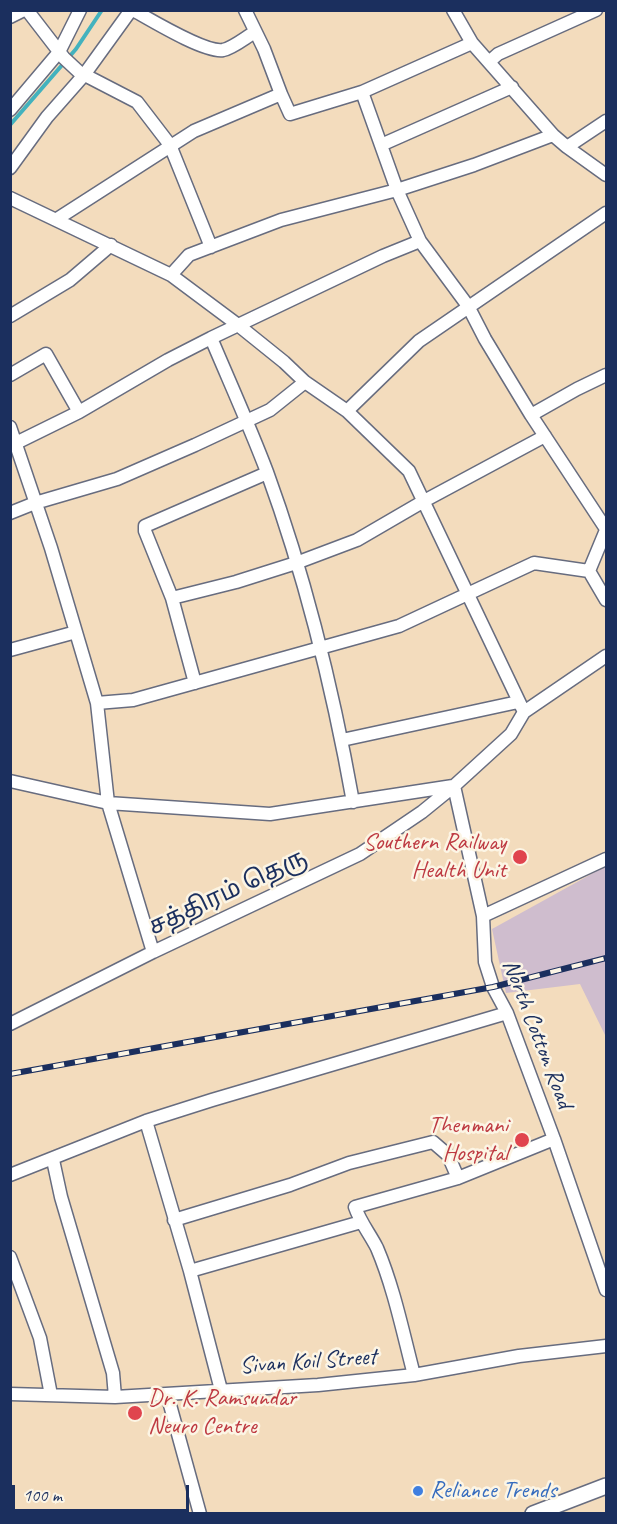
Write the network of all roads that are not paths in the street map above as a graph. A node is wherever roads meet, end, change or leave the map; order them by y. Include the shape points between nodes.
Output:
1 (26, 10) edge
2 (80, 10) edge
3 (132, 10) edge
4 (245, 10) edge
5 (453, 10) edge
6 (596, 10) edge
7 (10, 17) edge
8 (255, 32) junction
9 (472, 43) junction
10 (62, 55) junction
11 (489, 62) junction
12 (82, 73) junction
13 (512, 87) junction
14 (362, 92) junction
15 (281, 94) junction
16 (10, 110) edge
17 (606, 121) edge
18 (553, 135) junction
19 (170, 145) junction
20 (381, 145) junction
21 (567, 147) junction
22 (10, 168) edge
23 (606, 175) edge
24 (397, 190) junction
25 (10, 198) edge
26 (606, 213) edge
27 (57, 219) junction
28 (420, 240) junction
29 (111, 245) junction
30 (212, 247) junction
31 (171, 275) junction
32 (468, 306) junction
33 (10, 316) edge
34 (238, 325) junction
35 (212, 338) junction
36 (10, 375) edge
37 (606, 375) edge
38 (305, 382) junction
39 (347, 411) junction
40 (79, 412) junction
41 (531, 415) junction
42 (246, 421) junction
43 (10, 427) edge
44 (545, 436) junction
45 (14, 444) edge
46 (267, 473) junction
47 (424, 501) junction
48 (35, 502) junction
49 (10, 513) edge
50 (606, 530) edge
51 (296, 562) junction
52 (589, 571) junction
53 (466, 594) junction
54 (171, 598) junction
55 (606, 600) edge
56 (76, 632) junction
57 (321, 649) junction
58 (10, 650) edge
59 (606, 656) edge
60 (195, 683) junction
61 (98, 703) junction
62 (521, 707) junction
63 (342, 740) junction
64 (10, 781) edge
65 (454, 786) junction
66 (353, 802) junction
67 (108, 803) junction
68 (606, 859) edge
69 (483, 916) junction
70 (153, 952) junction
71 (507, 1013) junction
72 (10, 1024) edge
73 (147, 1121) junction
74 (554, 1139) junction
75 (53, 1160) junction
76 (10, 1175) edge
77 (458, 1178) junction
78 (174, 1220) junction
79 (361, 1222) junction
80 (10, 1257) edge
81 (190, 1271) junction
82 (606, 1290) edge
83 (606, 1346) edge
84 (414, 1375) junction
85 (222, 1390) junction
86 (10, 1394) edge
87 (167, 1394) junction
88 (51, 1395) junction
89 (115, 1397) junction
90 (606, 1486) edge
91 (200, 1514) edge
92 (533, 1514) edge

1 - 7 street
1 - 10 street
2 - 10 street
3 - 8 street via 214,50 225,49
3 - 12 street
4 - 8 street
5 - 9 street
6 - 11 street via 498,54
8 - 15 street
9 - 11 street
9 - 14 street
10 - 12 street
10 - 16 street
11 - 13 street
12 - 19 street via 137,102
12 - 22 street
13 - 18 street
13 - 20 street
14 - 15 street via 290,114
14 - 20 street
15 - 19 street
17 - 21 street
18 - 21 street
18 - 24 street
19 - 27 street
19 - 30 street
20 - 24 street
21 - 23 street
24 - 28 street
24 - 30 street via 281,220
25 - 27 street
26 - 32 street
27 - 29 street
28 - 32 street
28 - 34 street
29 - 31 street
29 - 33 street via 70,280
30 - 31 street via 189,255
31 - 34 street
32 - 39 street via 419,340
32 - 41 street
34 - 35 street
34 - 38 street
35 - 40 street
35 - 42 street
36 - 40 street via 46,354
37 - 41 street
38 - 39 street
38 - 42 street via 270,410
39 - 47 street via 409,471
40 - 45 street
41 - 44 street
42 - 46 street
42 - 48 street via 117,478
43 - 45 street
44 - 47 street
44 - 50 street
45 - 48 street
46 - 51 street
46 - 54 street via 145,526
47 - 51 street via 357,540
47 - 53 street
48 - 49 street
48 - 56 street
50 - 52 street
51 - 54 street
51 - 57 street
52 - 53 street via 534,563
52 - 55 street
53 - 57 street via 399,626
53 - 62 street
54 - 60 street
56 - 58 street
56 - 61 street
57 - 60 street
57 - 63 street
59 - 62 street
60 - 61 street via 133,700
61 - 67 street
62 - 63 street
62 - 65 street, சத்திரம் தெரு via 511,734
63 - 66 street
64 - 67 street
65 - 66 street
65 - 69 street, North Cotton Road
65 - 70 street, சத்திரம் தெரு via 360,854
66 - 67 street via 270,814
67 - 70 street
68 - 69 street
69 - 71 street, North Cotton Road via 485,962
70 - 72 street, சத்திரம் தெரு
71 - 73 street
71 - 74 street, North Cotton Road
73 - 75 street
73 - 78 street
74 - 77 street
74 - 82 street, North Cotton Road
75 - 76 street
75 - 89 street via 112,1373
77 - 78 street via 448,1155 433,1142 349,1162 290,1185
77 - 79 street via 355,1207
78 - 81 street
79 - 81 street
79 - 84 street via 376,1247
80 - 88 street via 40,1338
81 - 85 street
83 - 84 street, Sivan Koil Street via 519,1356
84 - 85 street, Sivan Koil Street
85 - 87 street, Sivan Koil Street
86 - 88 street, Sivan Koil Street
87 - 89 street, Sivan Koil Street
87 - 91 street
88 - 89 street, Sivan Koil Street
90 - 92 main road

